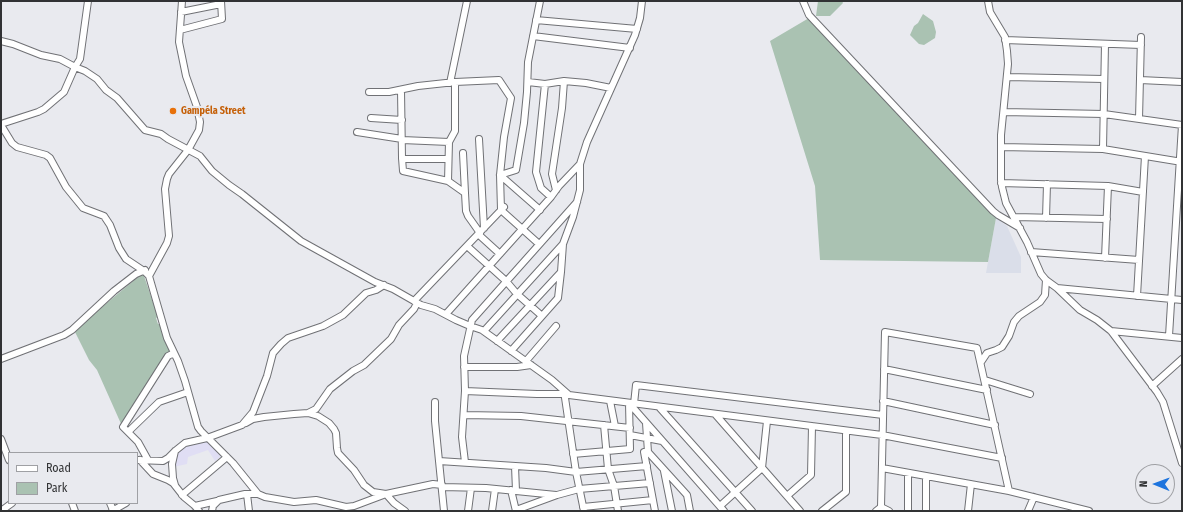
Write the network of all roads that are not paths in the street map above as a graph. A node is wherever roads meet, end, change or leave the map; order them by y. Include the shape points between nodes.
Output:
1 (88, 1) edge
2 (182, 1) edge
3 (467, 1) edge
4 (540, 1) edge
5 (642, 1) edge
6 (803, 1) edge
7 (988, 1) edge
8 (221, 3) edge
9 (181, 12) junction
10 (536, 20) junction
11 (637, 29) junction
12 (180, 30) junction
13 (533, 36) junction
14 (1141, 37) dead end
15 (1005, 40) junction
16 (1, 41) edge
17 (1105, 44) junction
18 (1141, 45) junction
19 (630, 48) junction
20 (75, 67) junction
21 (1007, 77) junction
22 (1104, 79) junction
23 (1140, 80) junction
24 (564, 81) junction
25 (528, 82) junction
26 (1182, 82) edge
27 (452, 83) junction
28 (544, 84) junction
29 (611, 88) junction
30 (401, 90) junction
31 (368, 92) dead end
32 (1004, 112) junction
33 (1104, 114) junction
34 (371, 118) dead end
35 (1139, 119) junction
36 (402, 120) junction
37 (1, 124) edge
38 (1182, 125) edge
39 (357, 132) dead end
40 (480, 139) dead end
41 (402, 140) junction
42 (449, 142) junction
43 (1001, 147) junction
44 (1103, 149) junction
45 (188, 150) junction
46 (463, 153) dead end
47 (1145, 156) junction
48 (402, 159) junction
49 (448, 159) junction
50 (1181, 161) edge
51 (580, 164) junction
52 (500, 175) junction
53 (448, 181) junction
54 (1001, 183) junction
55 (1047, 184) junction
56 (1108, 186) junction
57 (556, 190) junction
58 (1143, 192) junction
59 (465, 193) junction
60 (551, 197) junction
61 (577, 202) junction
62 (503, 208) junction
63 (540, 210) junction
64 (1014, 217) junction
65 (1046, 218) junction
66 (1107, 219) junction
67 (1020, 228) junction
68 (523, 229) junction
69 (481, 231) junction
70 (539, 244) junction
71 (563, 244) junction
72 (467, 246) junction
73 (1031, 252) junction
74 (500, 254) junction
75 (1105, 258) junction
76 (1139, 260) junction
77 (154, 266) junction
78 (489, 266) junction
79 (144, 271) junction
80 (561, 272) junction
81 (149, 276) junction
82 (1046, 280) junction
83 (506, 281) junction
84 (384, 285) junction
85 (1057, 288) junction
86 (517, 294) junction
87 (1137, 296) junction
88 (1171, 299) junction
89 (1182, 300) edge
90 (416, 302) junction
91 (530, 305) junction
92 (446, 314) junction
93 (542, 316) junction
94 (470, 326) junction
95 (556, 326) dead end
96 (484, 331) junction
97 (1111, 331) junction
98 (1169, 336) junction
99 (1182, 338) edge
100 (497, 341) junction
101 (511, 351) junction
102 (174, 353) junction
103 (1, 360) edge
104 (1182, 360) edge
105 (980, 362) junction
106 (528, 363) junction
107 (464, 367) junction
108 (884, 370) junction
109 (985, 380) junction
110 (1152, 386) junction
111 (987, 390) junction
112 (466, 391) junction
113 (188, 392) junction
114 (564, 392) junction
115 (1030, 394) dead end
116 (610, 401) junction
117 (883, 401) junction
118 (436, 402) dead end
119 (631, 404) junction
120 (659, 407) junction
121 (308, 413) junction
122 (715, 414) junction
123 (464, 415) junction
124 (883, 415) junction
125 (568, 421) junction
126 (767, 421) junction
127 (646, 423) junction
128 (242, 425) junction
129 (604, 425) junction
130 (995, 425) junction
131 (615, 426) junction
132 (812, 426) junction
133 (630, 428) junction
134 (846, 430) junction
135 (128, 432) junction
136 (630, 435) junction
137 (882, 435) junction
138 (207, 438) junction
139 (647, 438) junction
140 (1, 439) edge
141 (662, 441) junction
142 (175, 451) junction
143 (606, 451) junction
144 (648, 452) junction
145 (573, 454) junction
146 (8, 457) edge
147 (227, 457) junction
148 (1002, 458) junction
149 (138, 460) edge
150 (148, 460) junction
151 (439, 461) junction
152 (465, 462) junction
153 (1182, 463) edge
154 (515, 466) junction
155 (647, 466) junction
156 (762, 468) junction
157 (882, 468) junction
158 (608, 469) junction
159 (664, 470) junction
160 (576, 472) junction
161 (908, 472) junction
162 (926, 476) junction
163 (650, 482) junction
164 (971, 484) junction
165 (176, 486) junction
166 (442, 486) junction
167 (614, 486) junction
168 (471, 488) junction
169 (495, 489) junction
170 (579, 489) junction
171 (514, 491) junction
172 (1009, 491) junction
173 (735, 492) junction
174 (247, 494) junction
175 (258, 494) junction
176 (386, 494) junction
177 (182, 495) junction
178 (557, 495) junction
179 (786, 496) junction
180 (1034, 497) junction
181 (219, 500) junction
182 (653, 500) junction
183 (124, 504) edge
184 (616, 504) junction
185 (197, 508) edge
186 (721, 509) edge
187 (879, 509) edge
188 (1070, 509) edge
189 (584, 510) edge
190 (113, 511) edge
191 (212, 511) edge
192 (249, 511) edge
193 (406, 511) edge
194 (444, 511) edge
195 (468, 511) edge
196 (492, 511) edge
197 (516, 511) edge
198 (618, 511) edge
199 (655, 511) edge
200 (672, 511) edge
201 (690, 511) edge
202 (752, 511) edge
203 (800, 511) edge
204 (822, 511) edge
205 (889, 511) edge
206 (908, 511) edge
207 (926, 511) edge
208 (968, 511) edge
209 (1028, 511) edge
210 (1089, 511) edge

1 - 20 street via 80,59
2 - 9 street
3 - 27 street
4 - 10 street
5 - 11 street
6 - 67 street via 809,15 993,211
7 - 15 street via 990,12 1002,30
8 - 9 street
8 - 12 street via 222,19
9 - 12 street
10 - 11 street
10 - 13 street
11 - 19 street
12 - 45 street via 179,42 186,76 200,122 199,130
13 - 19 street
13 - 25 street via 528,62
14 - 18 street
15 - 17 street
15 - 21 street
16 - 20 street via 60,59
17 - 18 street
17 - 22 street
18 - 23 street
19 - 29 street
20 - 37 street via 64,92 44,109
20 - 45 street via 97,79 145,130 161,134
21 - 22 street
21 - 32 street
22 - 33 street
23 - 26 street
23 - 35 street
24 - 28 street
24 - 29 street via 586,82
24 - 57 street via 552,174
25 - 28 street
25 - 52 street via 516,170
27 - 30 street
27 - 42 street via 455,131
27 - 52 street via 499,80 511,98
28 - 60 street via 536,172 541,188
29 - 51 street
30 - 31 street
30 - 36 street
32 - 33 street
32 - 43 street
33 - 35 street
33 - 44 street
34 - 36 street
35 - 38 street
36 - 41 street
37 - 79 street via 17,147 50,158 63,182 83,208 104,216 126,260
38 - 50 street
39 - 41 street
40 - 69 street
41 - 42 street
41 - 48 street
42 - 49 street
43 - 44 street
43 - 54 street
44 - 47 street
45 - 77 street via 167,179 165,189 169,236
45 - 84 street via 200,156 212,171 301,241
46 - 59 street
47 - 50 street
47 - 58 street
48 - 49 street
48 - 53 street via 403,170
49 - 53 street
50 - 88 street
51 - 57 street
51 - 61 street via 580,190
52 - 62 street
52 - 63 street
53 - 59 street
54 - 55 street
54 - 64 street via 1006,203
55 - 56 street
55 - 65 street
56 - 58 street
56 - 66 street
57 - 60 street
58 - 76 street
59 - 69 street via 468,216
60 - 63 street
61 - 70 street
61 - 71 street
62 - 68 street
62 - 69 street
63 - 68 street
64 - 65 street
64 - 67 street
65 - 66 street
66 - 75 street
67 - 73 street
68 - 70 street
68 - 74 street
69 - 72 street
69 - 74 street
70 - 83 street
71 - 80 street
71 - 86 street
72 - 78 street
72 - 90 street
73 - 75 street
73 - 82 street
74 - 78 street
75 - 76 street
76 - 87 street
77 - 79 street
77 - 81 street
78 - 83 street
78 - 92 street
79 - 81 street
79 - 103 street via 114,291 64,335
80 - 91 street
80 - 93 street via 558,298
81 - 102 street via 167,338
82 - 85 street
82 - 105 street via 1045,295 1040,302 1019,316 1002,347 987,353
83 - 86 street
83 - 94 street via 472,320
84 - 90 street
84 - 128 street via 366,293 343,315 323,326 288,338 281,344 273,354 253,412
85 - 87 street
85 - 97 street via 1080,310
86 - 91 street
86 - 96 street
87 - 88 street
88 - 89 street
88 - 98 street
90 - 92 street
90 - 121 street via 414,309 399,325 391,339 364,366 353,371 330,389 316,409
91 - 93 street
91 - 100 street
92 - 94 street
93 - 101 street
94 - 96 street
94 - 107 street
95 - 106 street
96 - 100 street
97 - 98 street
97 - 110 street
98 - 99 street
100 - 101 street
101 - 106 street
102 - 113 street
102 - 135 street via 168,356 123,427
104 - 110 street
105 - 108 street via 977,348 885,332
105 - 109 street
106 - 107 street via 517,367
106 - 114 street
107 - 112 street
108 - 111 street
108 - 117 street
109 - 111 street
109 - 115 street
110 - 153 street via 1163,402
111 - 130 street
112 - 114 street via 536,394
112 - 123 street
113 - 135 street via 159,402
113 - 138 street via 198,427
114 - 116 street
114 - 125 street
116 - 119 street
116 - 131 street
117 - 124 street
117 - 130 street
118 - 151 street
119 - 120 street
119 - 124 street via 636,385
119 - 127 street
119 - 133 street
120 - 122 street
120 - 173 street
121 - 128 street via 253,419
121 - 176 street via 318,416 334,429 338,453 364,484 373,492
122 - 126 street
122 - 156 street
123 - 125 street via 521,416
123 - 152 street via 462,437
124 - 137 street
125 - 129 street
125 - 145 street
126 - 132 street
126 - 156 street
127 - 139 street
127 - 141 street
128 - 138 street
129 - 131 street
129 - 143 street
130 - 148 street
131 - 133 street
132 - 134 street
132 - 179 street via 811,475
133 - 136 street
134 - 137 street
134 - 204 street via 846,492
135 - 150 street via 138,442
136 - 139 street
136 - 143 street via 630,449
137 - 148 street
137 - 157 street
138 - 142 street via 185,443
138 - 147 street
139 - 141 street
139 - 144 street
140 - 146 street
141 - 186 street
142 - 150 street via 163,461
142 - 165 street via 172,464
143 - 145 street
143 - 158 street
144 - 155 street via 644,452
144 - 159 street
145 - 160 street
147 - 175 street
147 - 177 street
148 - 172 street
149 - 150 street
149 - 165 street via 152,474
151 - 152 street
151 - 166 street
152 - 154 street
154 - 160 street
154 - 171 street
155 - 158 street
155 - 163 street
156 - 173 street
156 - 179 street
157 - 161 street
157 - 187 street
158 - 160 street
158 - 167 street
159 - 200 street
159 - 201 street via 687,495
160 - 170 street
161 - 162 street
161 - 206 street
162 - 164 street
162 - 207 street
163 - 167 street
163 - 182 street
164 - 172 street
164 - 208 street
165 - 177 street
166 - 168 street
166 - 176 street via 433,484
166 - 194 street
167 - 170 street
167 - 184 street
168 - 169 street
168 - 195 street
169 - 171 street
169 - 196 street
170 - 178 street
170 - 189 street
171 - 178 street
171 - 197 street
172 - 180 street
173 - 186 street
173 - 202 street
174 - 175 street
174 - 181 street
174 - 192 street
175 - 176 street via 294,502 316,500 346,507
176 - 193 street
177 - 185 street
178 - 197 street
179 - 203 street
180 - 188 street
180 - 209 street
181 - 185 street
181 - 191 street
182 - 184 street
182 - 199 street
183 - 190 street
184 - 189 street
184 - 198 street
187 - 205 street
188 - 210 street

